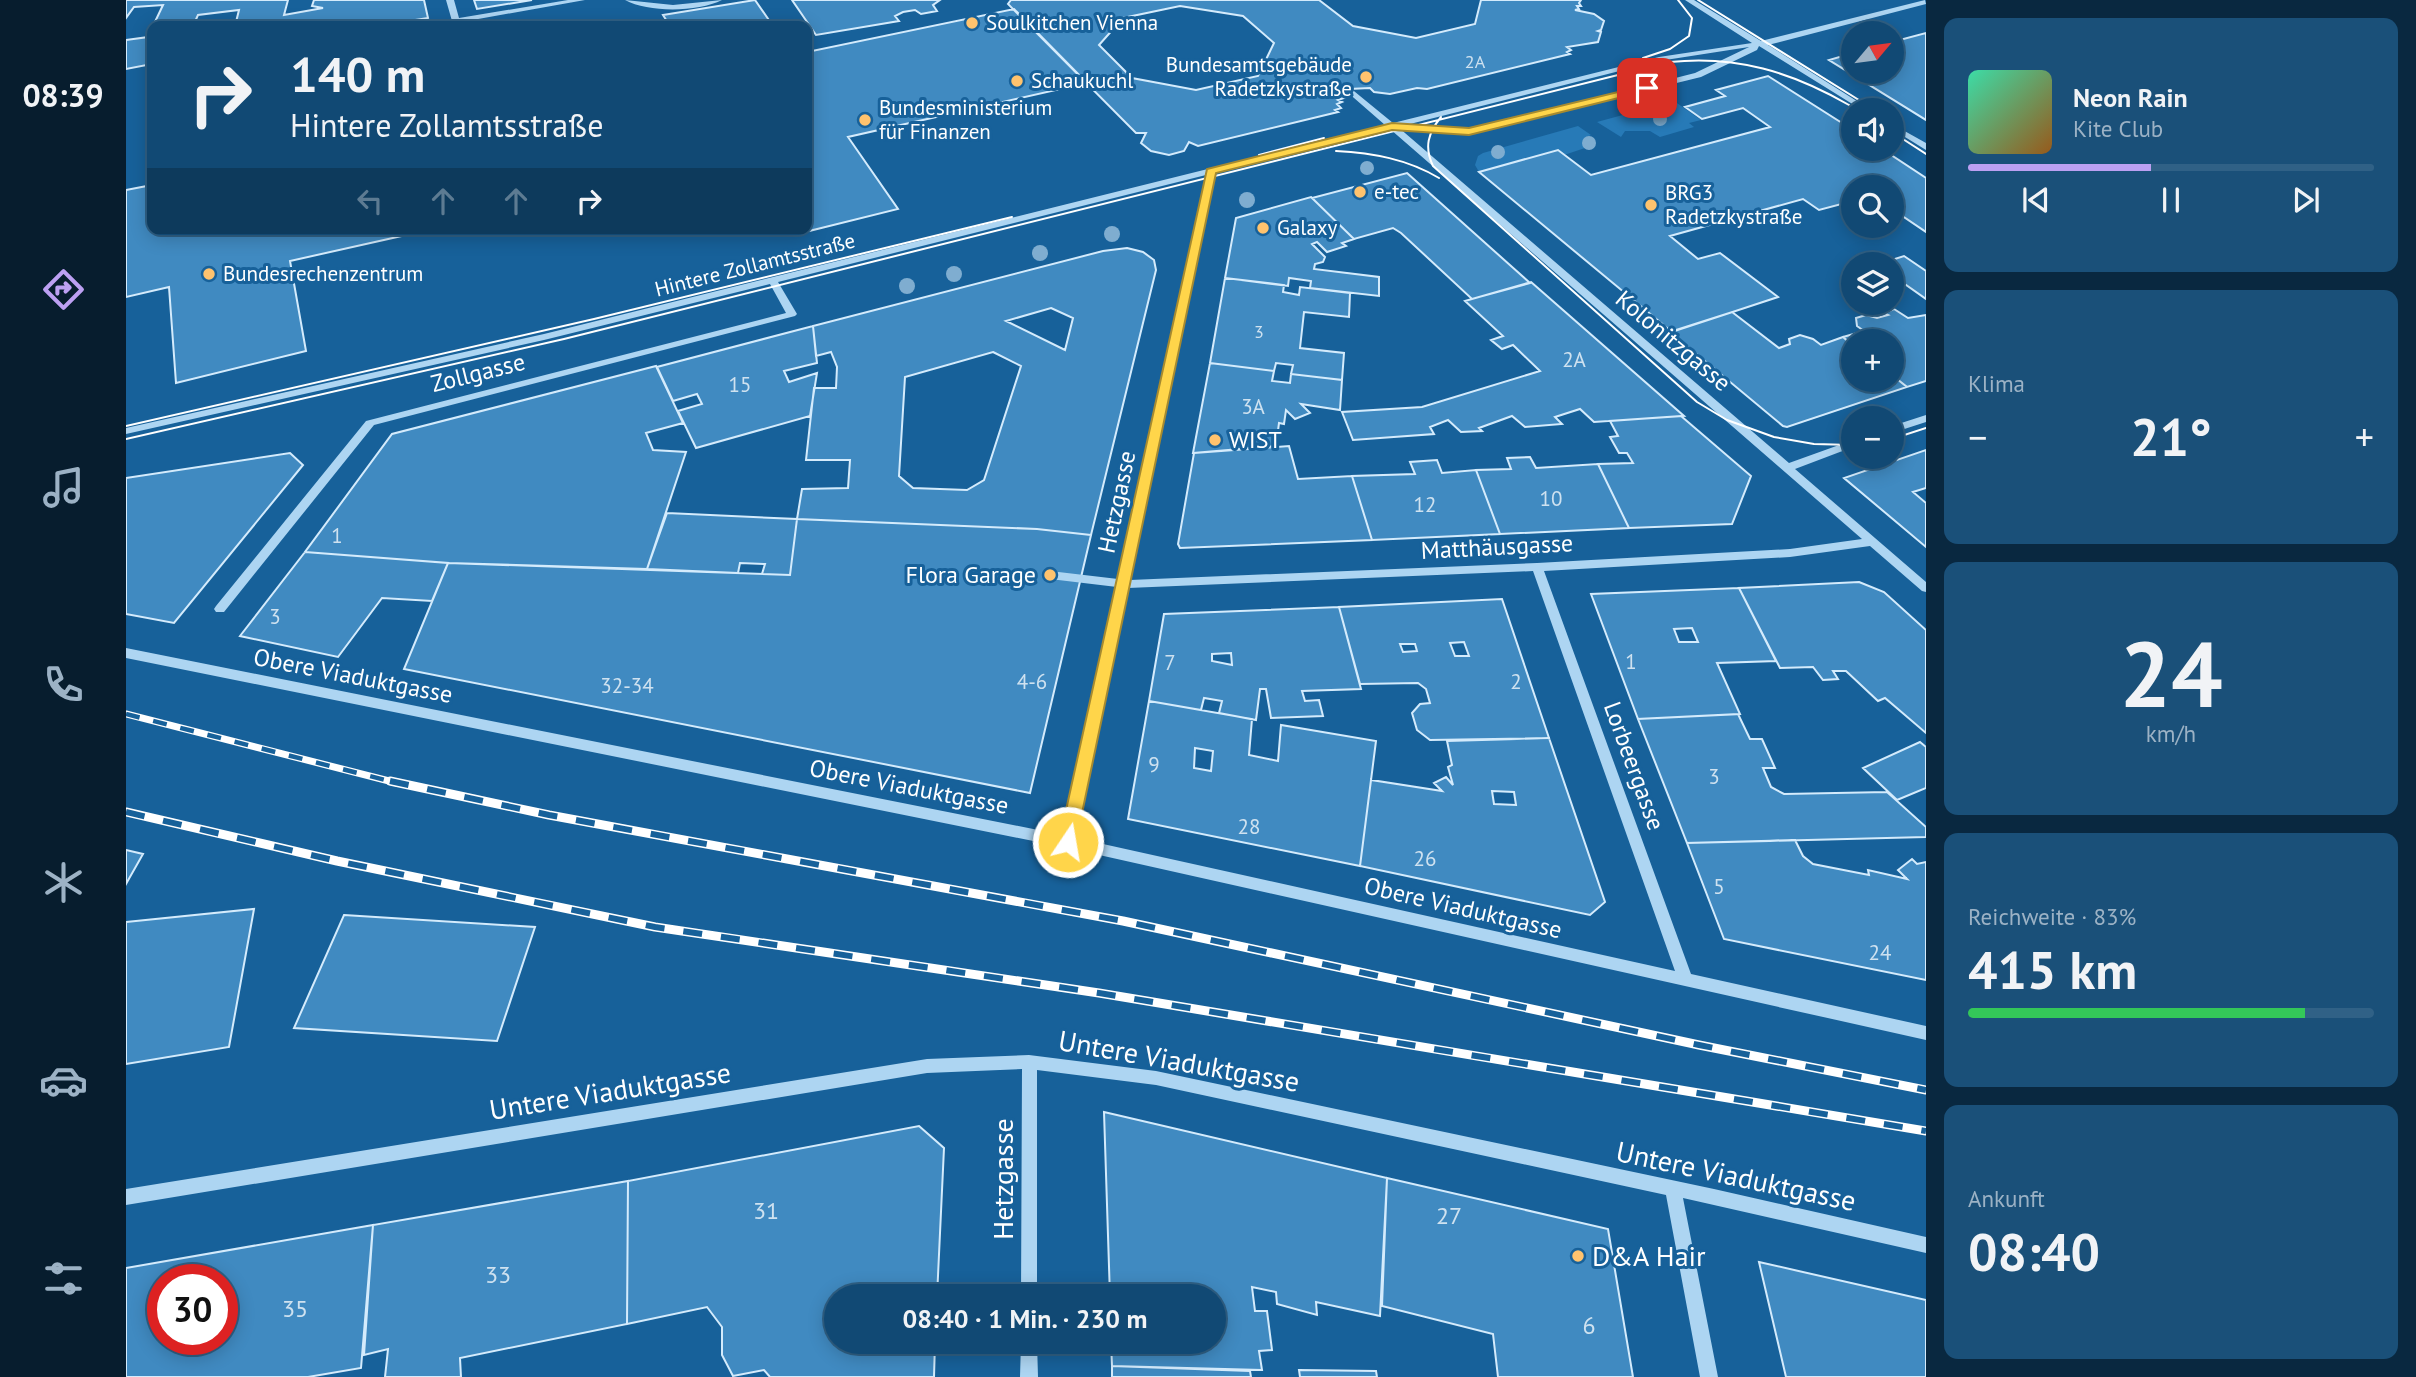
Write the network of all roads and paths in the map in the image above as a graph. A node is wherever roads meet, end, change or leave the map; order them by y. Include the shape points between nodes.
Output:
1 (450, 0) edge
2 (580, 0) edge
3 (629, 0) edge
4 (718, 0) edge
5 (1689, 0) edge
6 (1926, 2) edge
7 (1761, 44) junction
8 (1349, 89) dead end
9 (1848, 98) edge
10 (1392, 127) junction
11 (1904, 133) edge
12 (1926, 147) edge
13 (1211, 171) junction
14 (773, 281) junction
15 (1926, 418) edge
16 (1904, 426) edge
17 (126, 431) edge
18 (1841, 448) edge
19 (1789, 467) junction
20 (1871, 542) junction
21 (1537, 567) junction
22 (1050, 575) dead end
23 (1124, 584) junction
24 (1926, 588) edge
25 (220, 609) dead end
26 (126, 653) edge
27 (1068, 842) junction
28 (1686, 981) junction
29 (1926, 1033) edge
30 (1029, 1062) junction
31 (1673, 1189) junction
32 (126, 1197) edge
33 (1926, 1245) edge
34 (1029, 1284) edge
35 (1029, 1354) edge
36 (1028, 1377) edge
37 (1709, 1377) edge

1 - 2 street via 456,21
3 - 4 street via 665,8
5 - 7 street
6 - 7 street, Hintere Zollamtsstraße
7 - 9 street
7 - 10 street, Hintere Zollamtsstraße via 1660,59
7 - 10 street, Hintere Zollamtsstraße via 1698,75 1502,124 1469,131
8 - 10 street, Kolonitzgasse
10 - 13 street, Hintere Zollamtsstraße
10 - 19 street, Kolonitzgasse
11 - 12 street
13 - 14 street, Hintere Zollamtsstraße
13 - 23 street, Hetzgasse
14 - 17 street, Hintere Zollamtsstraße via 531,341
14 - 25 street, Zollgasse via 792,314 370,423
15 - 16 street
18 - 19 street
19 - 20 street, Kolonitzgasse
20 - 21 street, Matthäusgasse via 1790,553
20 - 24 street, Kolonitzgasse
21 - 23 street, Matthäusgasse
21 - 28 street, Lorbeergasse
22 - 23 street, Matthäusgasse
23 - 27 street, Hetzgasse
26 - 27 street, Obere Viaduktgasse
27 - 28 street, Obere Viaduktgasse
28 - 29 street, Obere Viaduktgasse
30 - 31 street, Untere Viaduktgasse via 1156,1078
30 - 32 street, Untere Viaduktgasse via 927,1066
30 - 34 street, Hetzgasse
31 - 33 street, Untere Viaduktgasse
31 - 37 street
35 - 36 street

